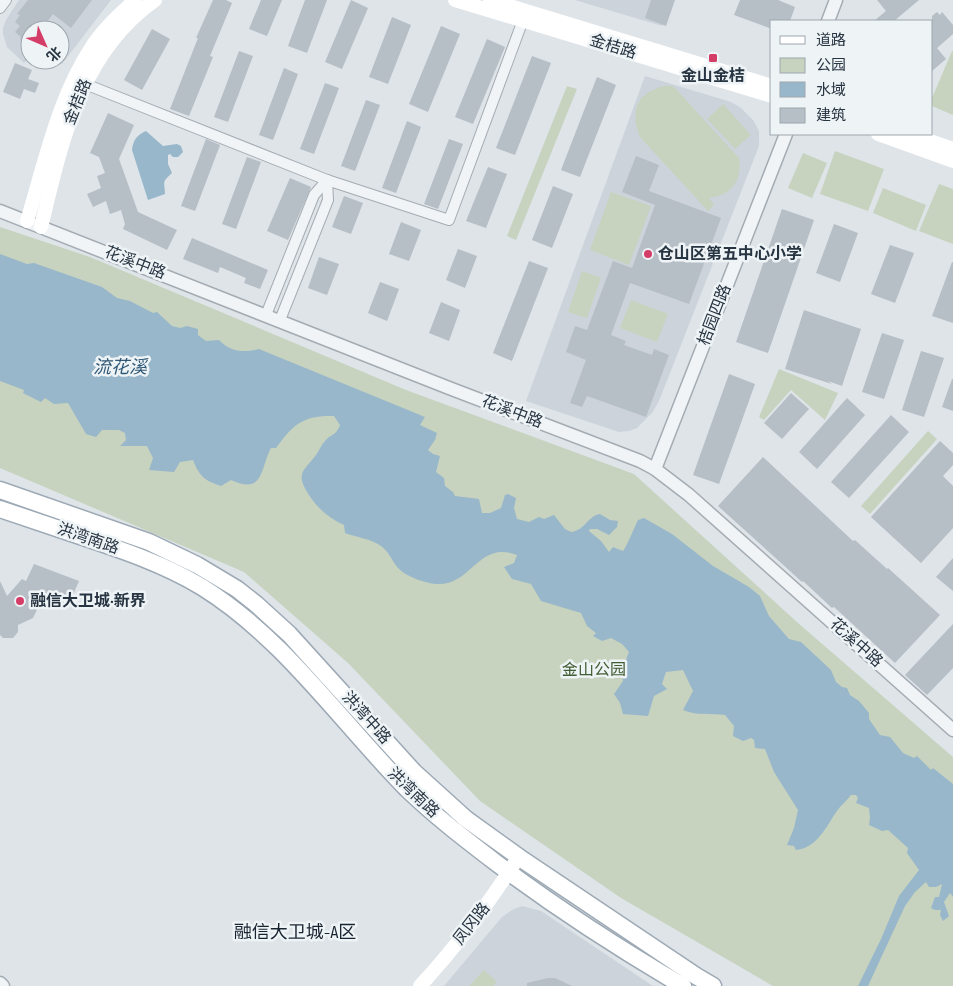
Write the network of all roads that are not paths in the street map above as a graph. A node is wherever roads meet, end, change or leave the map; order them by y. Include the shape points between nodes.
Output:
1 (6, 0) edge
2 (455, 0) edge
3 (490, 0) edge
4 (836, 0) edge
5 (143, 2) edge
6 (0, 8) edge
7 (523, 15) junction
8 (828, 20) edge
9 (79, 82) junction
10 (770, 85) edge
11 (770, 95) edge
12 (786, 135) edge
13 (881, 135) edge
14 (912, 135) edge
15 (953, 149) edge
16 (953, 162) edge
17 (327, 180) junction
18 (0, 211) edge
19 (27, 221) junction
20 (41, 227) junction
21 (266, 315) junction
22 (280, 320) junction
23 (655, 469) junction
24 (0, 490) edge
25 (0, 509) edge
26 (953, 730) edge
27 (518, 857) junction
28 (508, 872) junction
29 (0, 983) edge
30 (3, 986) edge
31 (420, 986) edge
32 (683, 986) edge
33 (713, 986) edge

1 - 6 street
2 - 7 main road, 金桔路
3 - 7 main road
4 - 8 street
5 - 9 main road, 金桔路
7 - 10 main road
7 - 11 main road, 金桔路
7 - 17 street via 449,220
9 - 17 street
9 - 19 main road via 59,119
9 - 20 main road, 金桔路
12 - 23 street, 桔园四路
13 - 16 main road
14 - 15 main road
17 - 21 street via 314,195
17 - 22 street via 328,200
18 - 19 street, 花溪中路
19 - 20 street, 花溪中路
20 - 21 street, 花溪中路
21 - 22 street, 花溪中路
22 - 23 street, 花溪中路
23 - 26 street, 花溪中路 via 689,494
24 - 27 main road, 洪湾中路 via 149,542 237,589 289,634 414,772 466,819
25 - 28 main road, 洪湾南路 via 156,564 222,600 283,653 423,803
27 - 28 main road, 凤冈路
27 - 33 main road, 洪湾中路
28 - 31 main road, 凤冈路 via 488,905
28 - 32 main road, 洪湾南路 via 570,916
29 - 30 street

